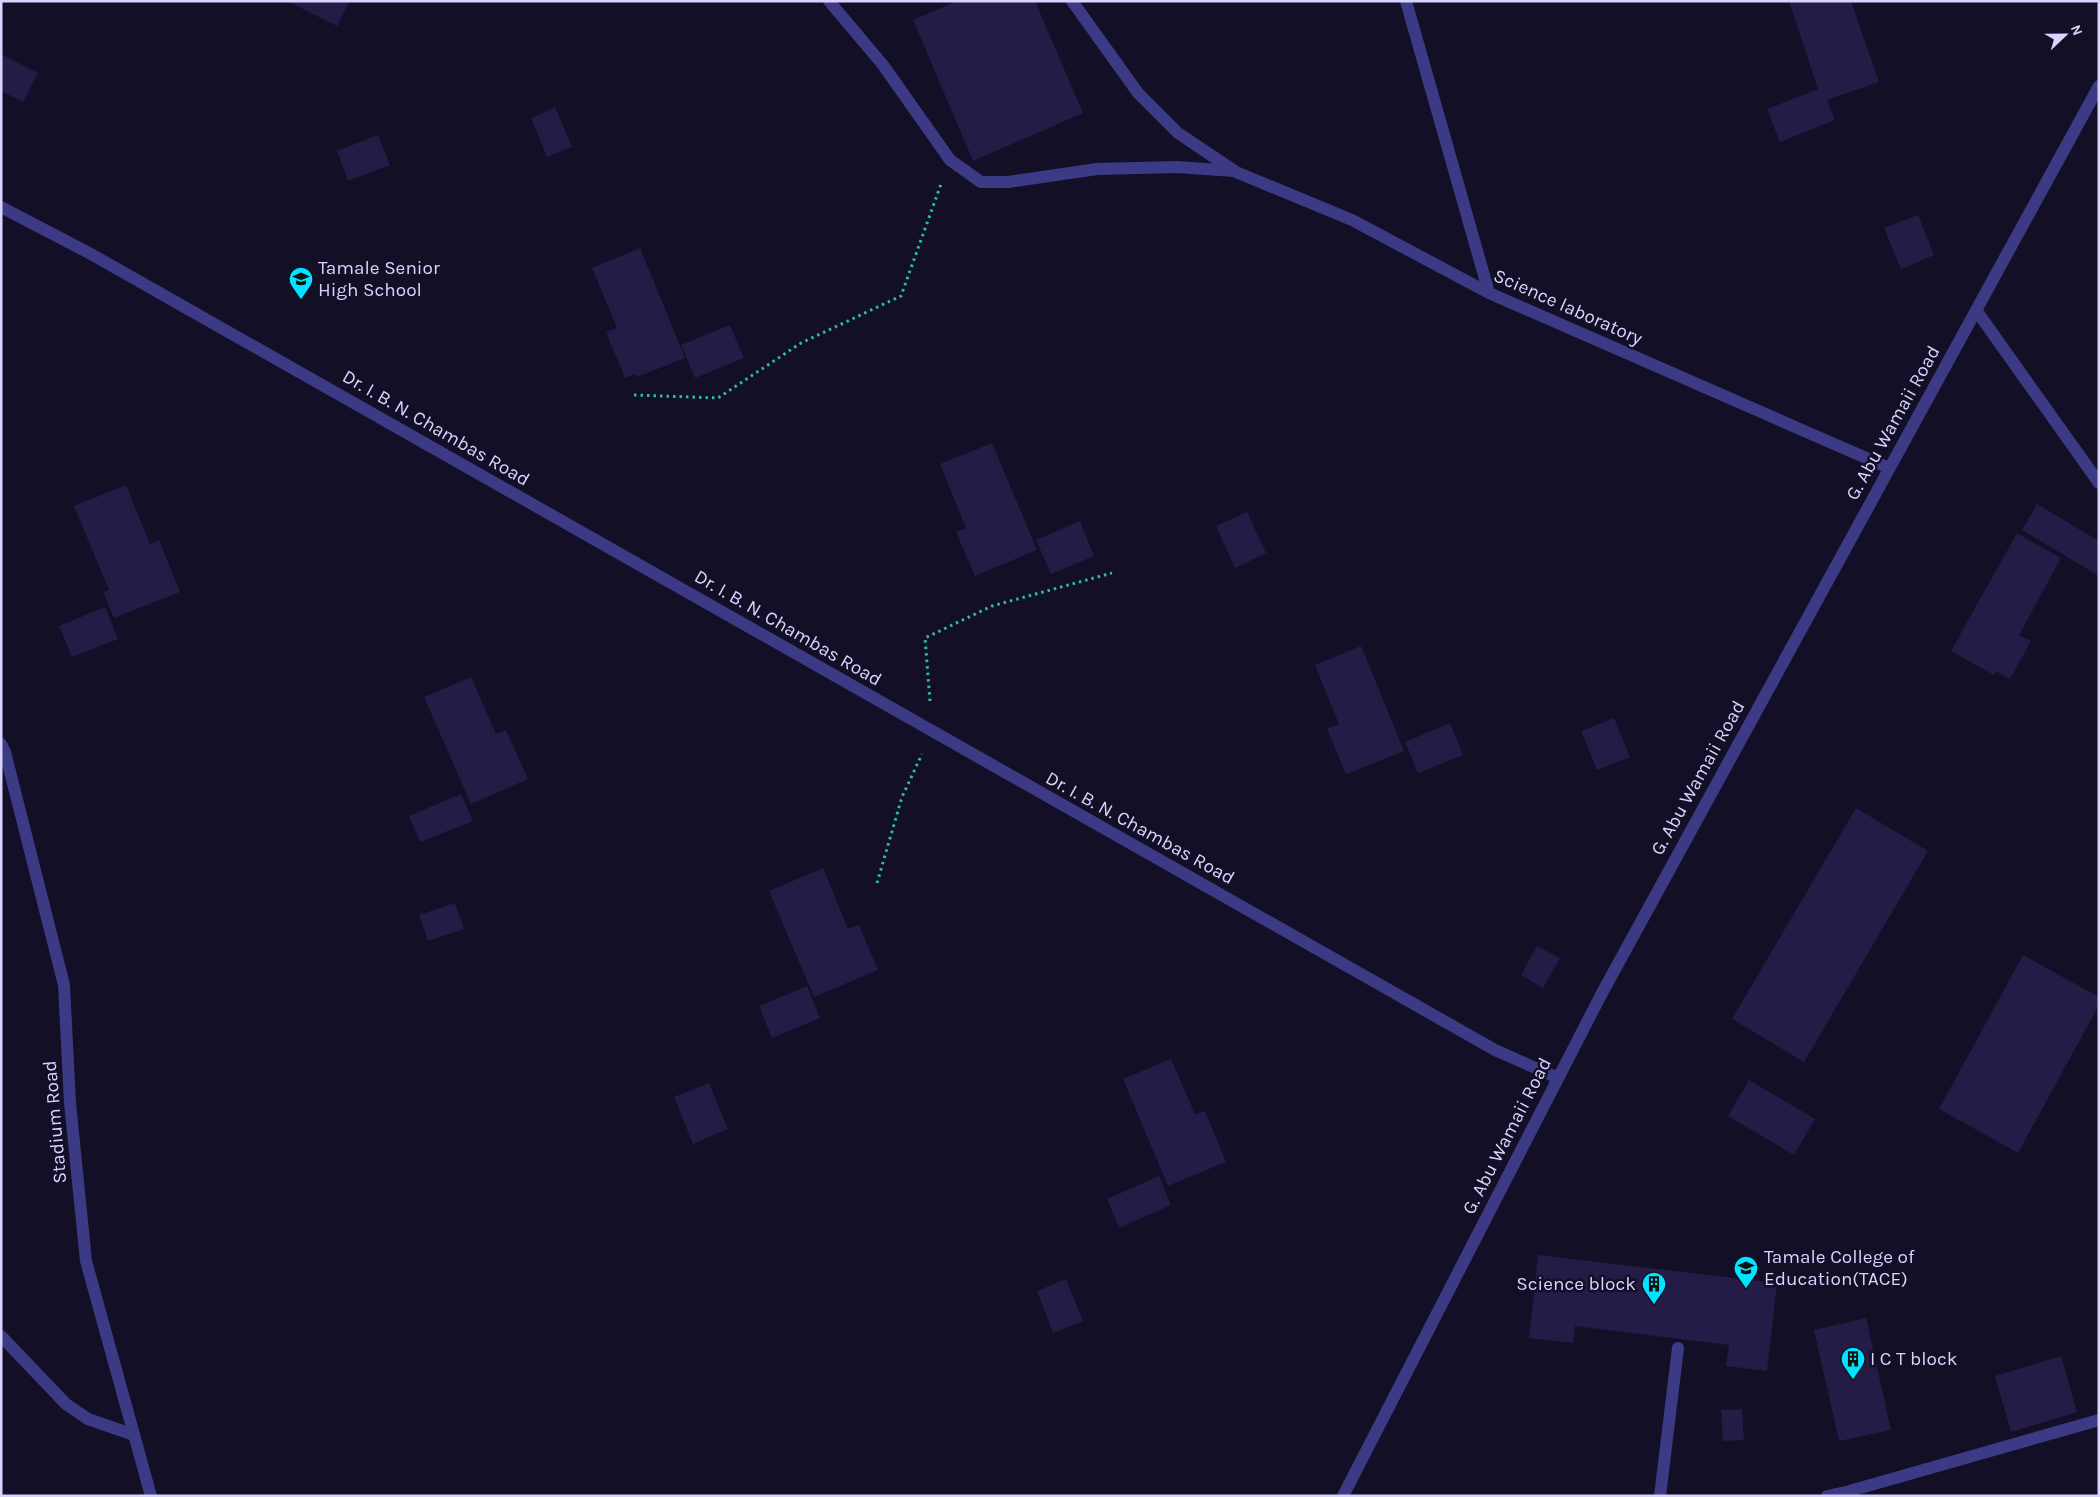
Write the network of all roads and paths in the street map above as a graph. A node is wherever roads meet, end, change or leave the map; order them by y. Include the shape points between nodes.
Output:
1 (829, 1) edge
2 (1072, 1) edge
3 (1406, 1) edge
4 (2099, 86) edge
5 (950, 160) junction
6 (1236, 172) junction
7 (1, 207) edge
8 (1489, 293) junction
9 (1976, 310) junction
10 (634, 395) dead end
11 (1890, 468) junction
12 (2099, 483) edge
13 (1112, 573) dead end
14 (932, 732) junction
15 (1, 744) edge
16 (877, 883) dead end
17 (1558, 1078) junction
18 (1, 1336) edge
19 (1678, 1348) dead end
20 (2099, 1420) edge
21 (134, 1435) junction
22 (1846, 1494) edge
23 (151, 1496) edge
24 (1343, 1496) edge
25 (1660, 1496) edge
26 (1827, 1496) edge

1 - 5 street via 883,65
2 - 6 street via 1138,93 1178,133
3 - 8 street
4 - 9 street, G. Abu Wamaii Road
5 - 6 street via 981,182 1008,182 1098,169 1177,168
5 - 10 path via 902,296 801,343 718,398
6 - 8 street, Science laboratory via 1352,220
7 - 14 street, Dr. I. B. N. Chambas Road via 91,254
8 - 11 street, Science laboratory
9 - 11 street, G. Abu Wamaii Road
9 - 12 street
11 - 17 street, G. Abu Wamaii Road
13 - 14 path via 992,606 925,638
14 - 16 path via 902,797
14 - 17 street, Dr. I. B. N. Chambas Road via 1496,1050
15 - 21 street, Stadium Road via 64,985 70,1103 86,1262
17 - 24 street, G. Abu Wamaii Road
18 - 21 street via 66,1404 88,1419
19 - 25 street
20 - 22 street
21 - 23 street, Stadium Road
22 - 26 street

